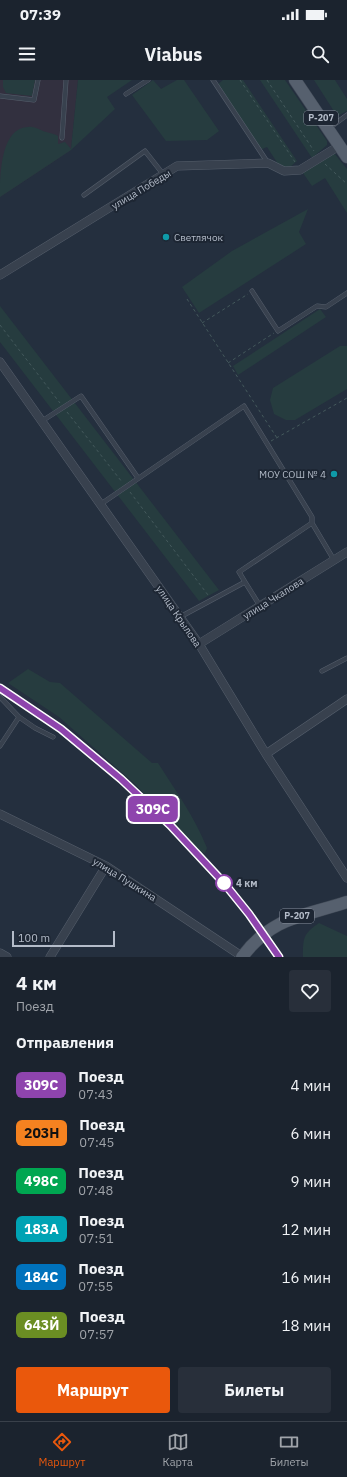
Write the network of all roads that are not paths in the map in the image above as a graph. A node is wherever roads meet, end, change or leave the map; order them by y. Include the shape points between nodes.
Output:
1 (38, 80) edge
2 (66, 80) edge
3 (148, 80) edge
4 (213, 80) edge
5 (295, 80) edge
6 (126, 94) dead end
7 (0, 96) edge
8 (347, 117) edge
9 (328, 129) junction
10 (62, 138) dead end
11 (339, 146) junction
12 (347, 157) edge
13 (268, 163) junction
14 (164, 175) junction
15 (84, 195) dead end
16 (0, 275) edge
17 (252, 291) road end
18 (347, 293) edge
19 (0, 362) edge
20 (42, 421) junction
21 (138, 478) junction
22 (101, 504) junction
23 (312, 523) junction
24 (347, 552) edge
25 (334, 560) junction
26 (245, 582) junction
27 (260, 606) junction
28 (180, 617) junction
29 (199, 644) junction
30 (347, 658) edge
31 (322, 670) dead end
32 (0, 697) edge
33 (347, 699) edge
34 (19, 717) junction
35 (53, 737) dead end
36 (0, 746) edge
37 (266, 754) junction
38 (0, 814) edge
39 (106, 866) junction
40 (347, 878) edge
41 (347, 902) edge
42 (0, 953) edge
43 (7, 957) edge
44 (50, 957) edge
45 (243, 957) edge

1 - 7 lane via 34,100
2 - 10 lane
3 - 6 lane
4 - 13 lane
5 - 9 main road, Р-207
8 - 9 lane
9 - 11 main road, Р-207
11 - 12 main road, Р-207
11 - 13 street, улица Победы via 300,170 284,171
13 - 14 street, улица Победы via 178,166
14 - 15 lane via 145,151
14 - 16 street, улица Победы
17 - 18 lane via 278,331 317,306 326,307
19 - 20 street, улица Крылова
20 - 21 lane via 81,396
20 - 22 street, улица Крылова
21 - 22 lane
21 - 23 lane via 244,406 312,517
22 - 28 street, улица Крылова
23 - 25 lane
23 - 26 lane via 239,572
24 - 25 street, улица Чкалова
25 - 27 street, улица Чкалова
26 - 27 lane
26 - 28 lane
27 - 29 street, улица Чкалова
28 - 29 street, улица Крылова
29 - 37 street, улица Крылова
30 - 31 lane
32 - 34 lane
33 - 37 street
34 - 35 lane
34 - 36 lane
37 - 40 street, улица Крылова
38 - 39 street, улица Пушкина
39 - 44 street
39 - 45 street, улица Пушкина
41 - 45 main road, Р-207 via 278,924 254,943
42 - 43 street

